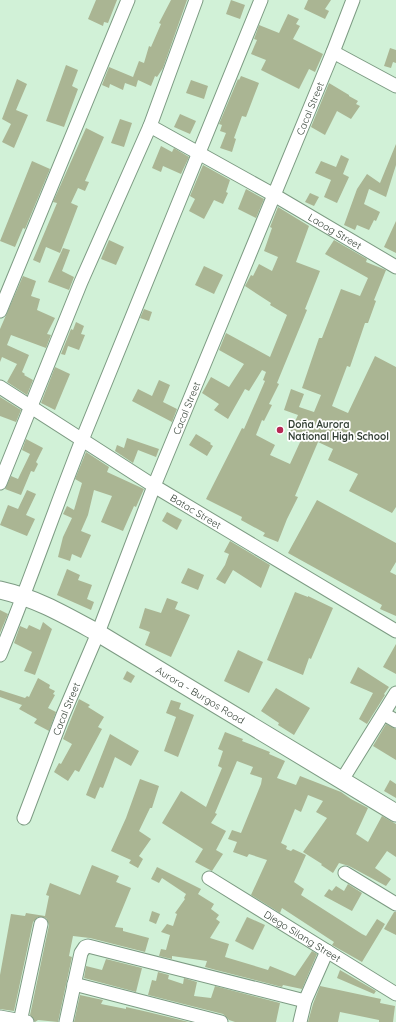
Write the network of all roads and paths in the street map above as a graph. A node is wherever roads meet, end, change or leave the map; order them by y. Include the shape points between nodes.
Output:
1 (128, 0) edge
2 (196, 0) edge
3 (260, 0) edge
4 (353, 0) edge
5 (333, 52) junction
6 (396, 86) edge
7 (150, 126) junction
8 (200, 154) junction
9 (274, 194) junction
10 (396, 267) edge
11 (0, 311) edge
12 (0, 387) edge
13 (30, 406) junction
14 (82, 439) junction
15 (0, 483) edge
16 (154, 486) junction
17 (0, 590) edge
18 (24, 596) junction
19 (396, 631) edge
20 (98, 633) junction
21 (0, 655) edge
22 (396, 693) edge
23 (384, 714) junction
24 (396, 721) edge
25 (342, 780) junction
26 (396, 812) edge
27 (24, 818) dead end
28 (345, 872) dead end
29 (209, 878) dead end
30 (396, 904) edge
31 (41, 924) dead end
32 (327, 951) junction
33 (74, 984) junction
34 (396, 994) edge
35 (305, 1001) junction
36 (0, 1017) edge
37 (23, 1022) edge
38 (66, 1022) edge
39 (221, 1022) edge
40 (300, 1022) edge

1 - 11 street
2 - 7 street
3 - 8 street
4 - 5 street, Cacal Street
5 - 6 street
5 - 9 street, Cacal Street
7 - 8 street, Laoag Street
7 - 13 street via 122,186
8 - 9 street, Laoag Street
8 - 14 street
9 - 10 street, Laoag Street
9 - 16 street, Cacal Street
12 - 13 street, Batac Street
13 - 14 street, Batac Street
13 - 15 street
14 - 16 street, Batac Street
14 - 18 street
16 - 19 street, Batac Street
16 - 20 street, Cacal Street
17 - 18 main road, Aurora - Burgos Road
18 - 20 main road, Aurora - Burgos Road via 57,610
18 - 21 street
20 - 25 main road, Aurora - Burgos Road
20 - 27 street, Cacal Street via 63,715
22 - 23 street
23 - 24 street
23 - 25 street
25 - 26 main road, Aurora - Burgos Road
28 - 30 street
29 - 32 street, Diego Silang Street
31 - 37 street
32 - 34 street, Diego Silang Street
32 - 35 street
33 - 35 street via 81,953 88,946
33 - 38 street
33 - 39 street
35 - 40 street
36 - 37 street

